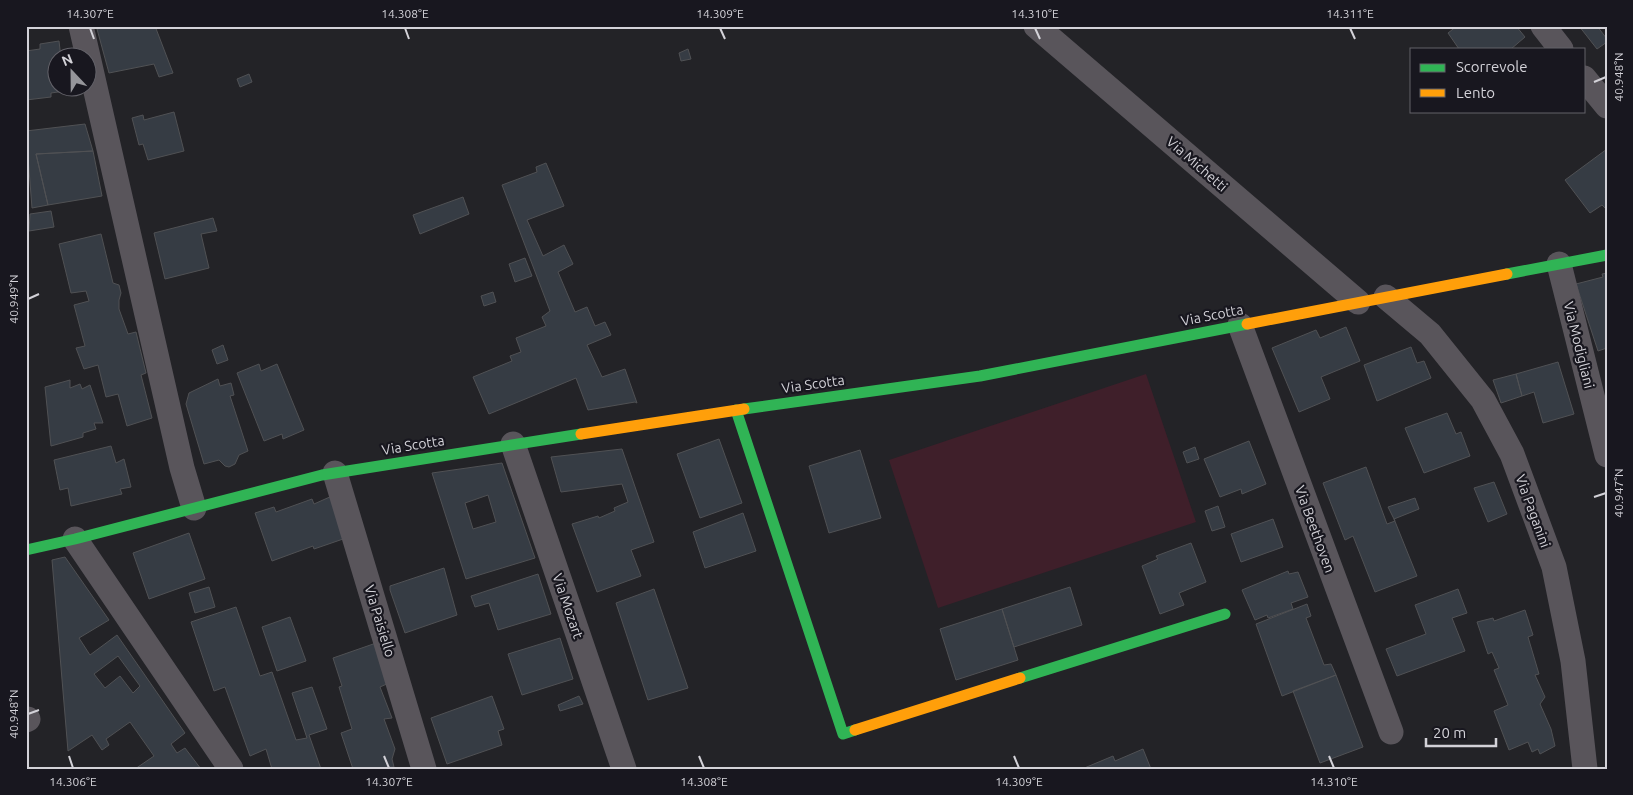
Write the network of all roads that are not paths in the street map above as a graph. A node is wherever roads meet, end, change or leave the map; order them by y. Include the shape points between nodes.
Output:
1 (81, 26) edge
2 (1036, 26) edge
3 (1543, 26) edge
4 (1560, 48) edge
5 (1586, 80) edge
6 (1607, 106) edge
7 (1607, 255) edge
8 (1559, 264) junction
9 (1386, 297) junction
10 (1358, 302) junction
11 (1240, 325) junction
12 (736, 410) junction
13 (513, 444) junction
14 (1607, 455) edge
15 (335, 473) junction
16 (194, 508) junction
17 (75, 539) junction
18 (26, 550) edge
19 (1225, 614) dead end
20 (1391, 732) dead end
21 (231, 769) edge
22 (424, 769) edge
23 (624, 769) edge
24 (1586, 769) edge

1 - 16 street via 182,468
2 - 10 street, Via Michetti
3 - 4 street
5 - 6 street
7 - 8 street, Via Scotta
8 - 9 street, Via Scotta
8 - 14 street, Via Modigliani
9 - 10 street, Via Scotta
9 - 24 street, Via Paganini via 1430,334 1482,400 1512,454 1554,566 1573,661
10 - 11 street, Via Scotta
11 - 12 street, Via Scotta via 980,376
11 - 20 street, Via Beethoven
12 - 13 street, Via Scotta
12 - 19 street via 843,734
13 - 15 street, Via Scotta
13 - 23 street, Via Mozart
15 - 16 street, Via Scotta
15 - 22 street, Via Paisiello
16 - 17 street, Via Scotta
17 - 18 street, Via Scotta
17 - 21 street

